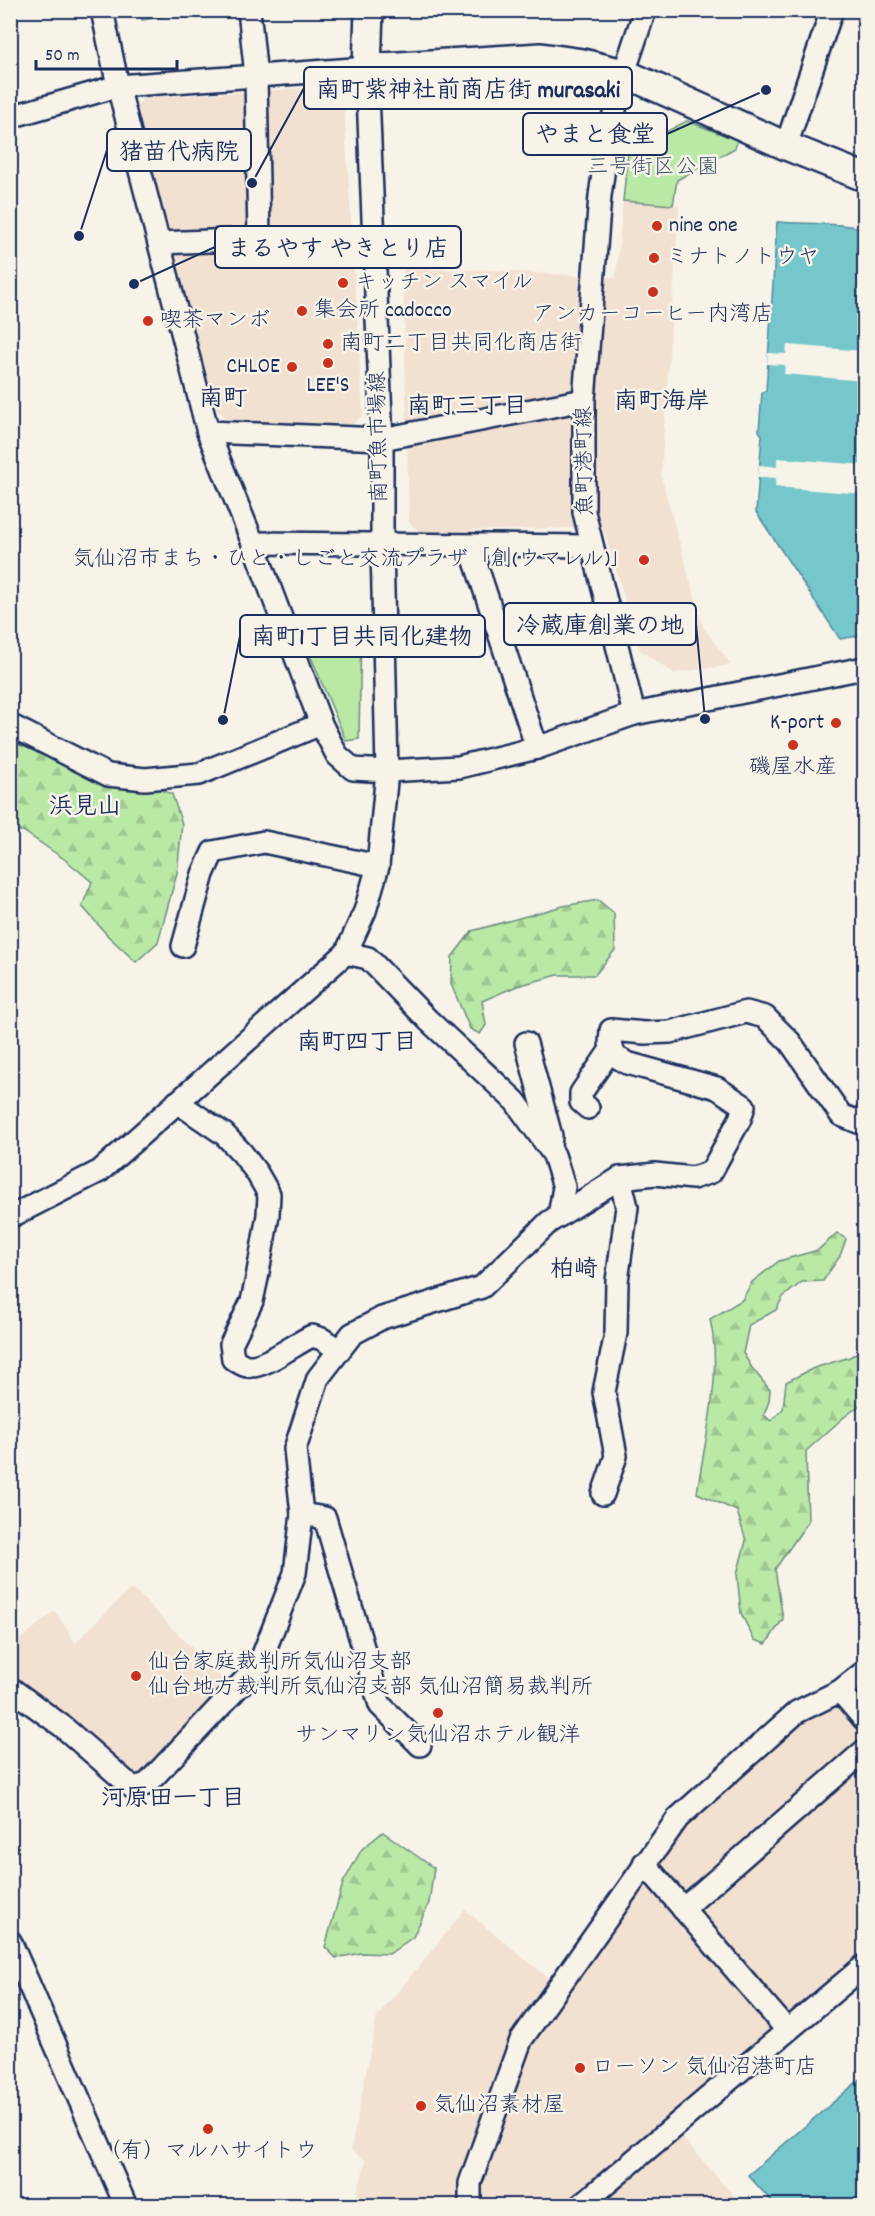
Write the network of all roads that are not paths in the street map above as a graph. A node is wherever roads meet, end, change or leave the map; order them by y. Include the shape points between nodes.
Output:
1 (102, 10) edge
2 (249, 10) edge
3 (369, 10) edge
4 (645, 10) edge
5 (832, 10) edge
6 (367, 68) junction
7 (624, 73) junction
8 (256, 76) junction
9 (118, 86) junction
10 (10, 117) edge
11 (786, 146) junction
12 (864, 177) edge
13 (159, 243) junction
14 (584, 400) junction
15 (208, 432) junction
16 (382, 439) junction
17 (253, 543) junction
18 (382, 546) junction
19 (471, 546) junction
20 (592, 546) junction
21 (864, 668) edge
22 (634, 714) junction
23 (321, 724) junction
24 (10, 725) edge
25 (537, 748) junction
26 (387, 771) junction
27 (378, 866) junction
28 (183, 946) dead end
29 (346, 953) junction
30 (526, 1043) dead end
31 (612, 1048) junction
32 (177, 1102) junction
33 (588, 1108) dead end
34 (864, 1116) edge
35 (550, 1149) junction
36 (620, 1178) junction
37 (559, 1216) junction
38 (10, 1217) edge
39 (339, 1350) junction
40 (603, 1494) dead end
41 (302, 1514) junction
42 (864, 1672) edge
43 (10, 1688) edge
44 (840, 1691) junction
45 (864, 1719) edge
46 (420, 1745) dead end
47 (864, 1751) edge
48 (644, 1863) junction
49 (682, 1909) junction
50 (10, 1941) edge
51 (864, 1966) edge
52 (787, 2030) junction
53 (126, 2205) edge
54 (470, 2205) edge
55 (580, 2205) edge

1 - 9 street
2 - 8 street
3 - 6 main road
4 - 7 street, 魚町港町線
5 - 11 street
6 - 7 main road via 541,57
6 - 8 street
6 - 16 street, 南町魚市場線
7 - 11 main road
7 - 14 street, 魚町港町線 via 608,138 600,196
8 - 9 street
8 - 13 street via 259,238
9 - 10 street
9 - 13 street
11 - 12 main road
13 - 15 street
14 - 16 street
14 - 20 street, 魚町港町線 via 584,512
15 - 16 street
15 - 17 street
16 - 18 street, 南町魚市場線
17 - 18 street
17 - 23 street
18 - 19 street
18 - 26 street, 南町魚市場線
19 - 20 street
19 - 25 street
20 - 22 street, 魚町港町線
21 - 22 street
22 - 25 street
23 - 24 street via 199,774 145,779 108,775
23 - 26 street via 337,755 353,769
25 - 26 street via 459,767
26 - 27 street, 南町魚市場線
27 - 28 street via 264,842 213,852
27 - 29 street, 南町魚市場線 via 365,911
29 - 32 street
29 - 35 street via 368,958 515,1101
30 - 35 street via 551,1136
31 - 33 street via 581,1093 581,1102
31 - 34 street via 611,1030 670,1032 746,1012 765,1017 790,1042 841,1115 858,1122
31 - 36 street via 615,1056 627,1063 717,1088 744,1106 711,1172 693,1178 655,1174
32 - 38 street via 100,1171
32 - 39 street via 224,1134 242,1152 269,1194 252,1301 231,1344 233,1359 252,1367 312,1336
35 - 37 street via 564,1187
36 - 37 street
36 - 40 street via 627,1207 617,1281 616,1333 604,1392 616,1456
37 - 39 street via 482,1287 382,1318 352,1334
39 - 41 street via 318,1378 296,1449
41 - 43 street via 295,1573 259,1665 147,1784 133,1788 62,1725
41 - 46 street via 325,1518 380,1705
42 - 44 street
44 - 45 street
44 - 48 street via 797,1712 678,1818
47 - 49 street
48 - 49 street
48 - 54 street via 521,2040 470,2183
49 - 52 street
50 - 53 street
51 - 52 street
52 - 55 street

